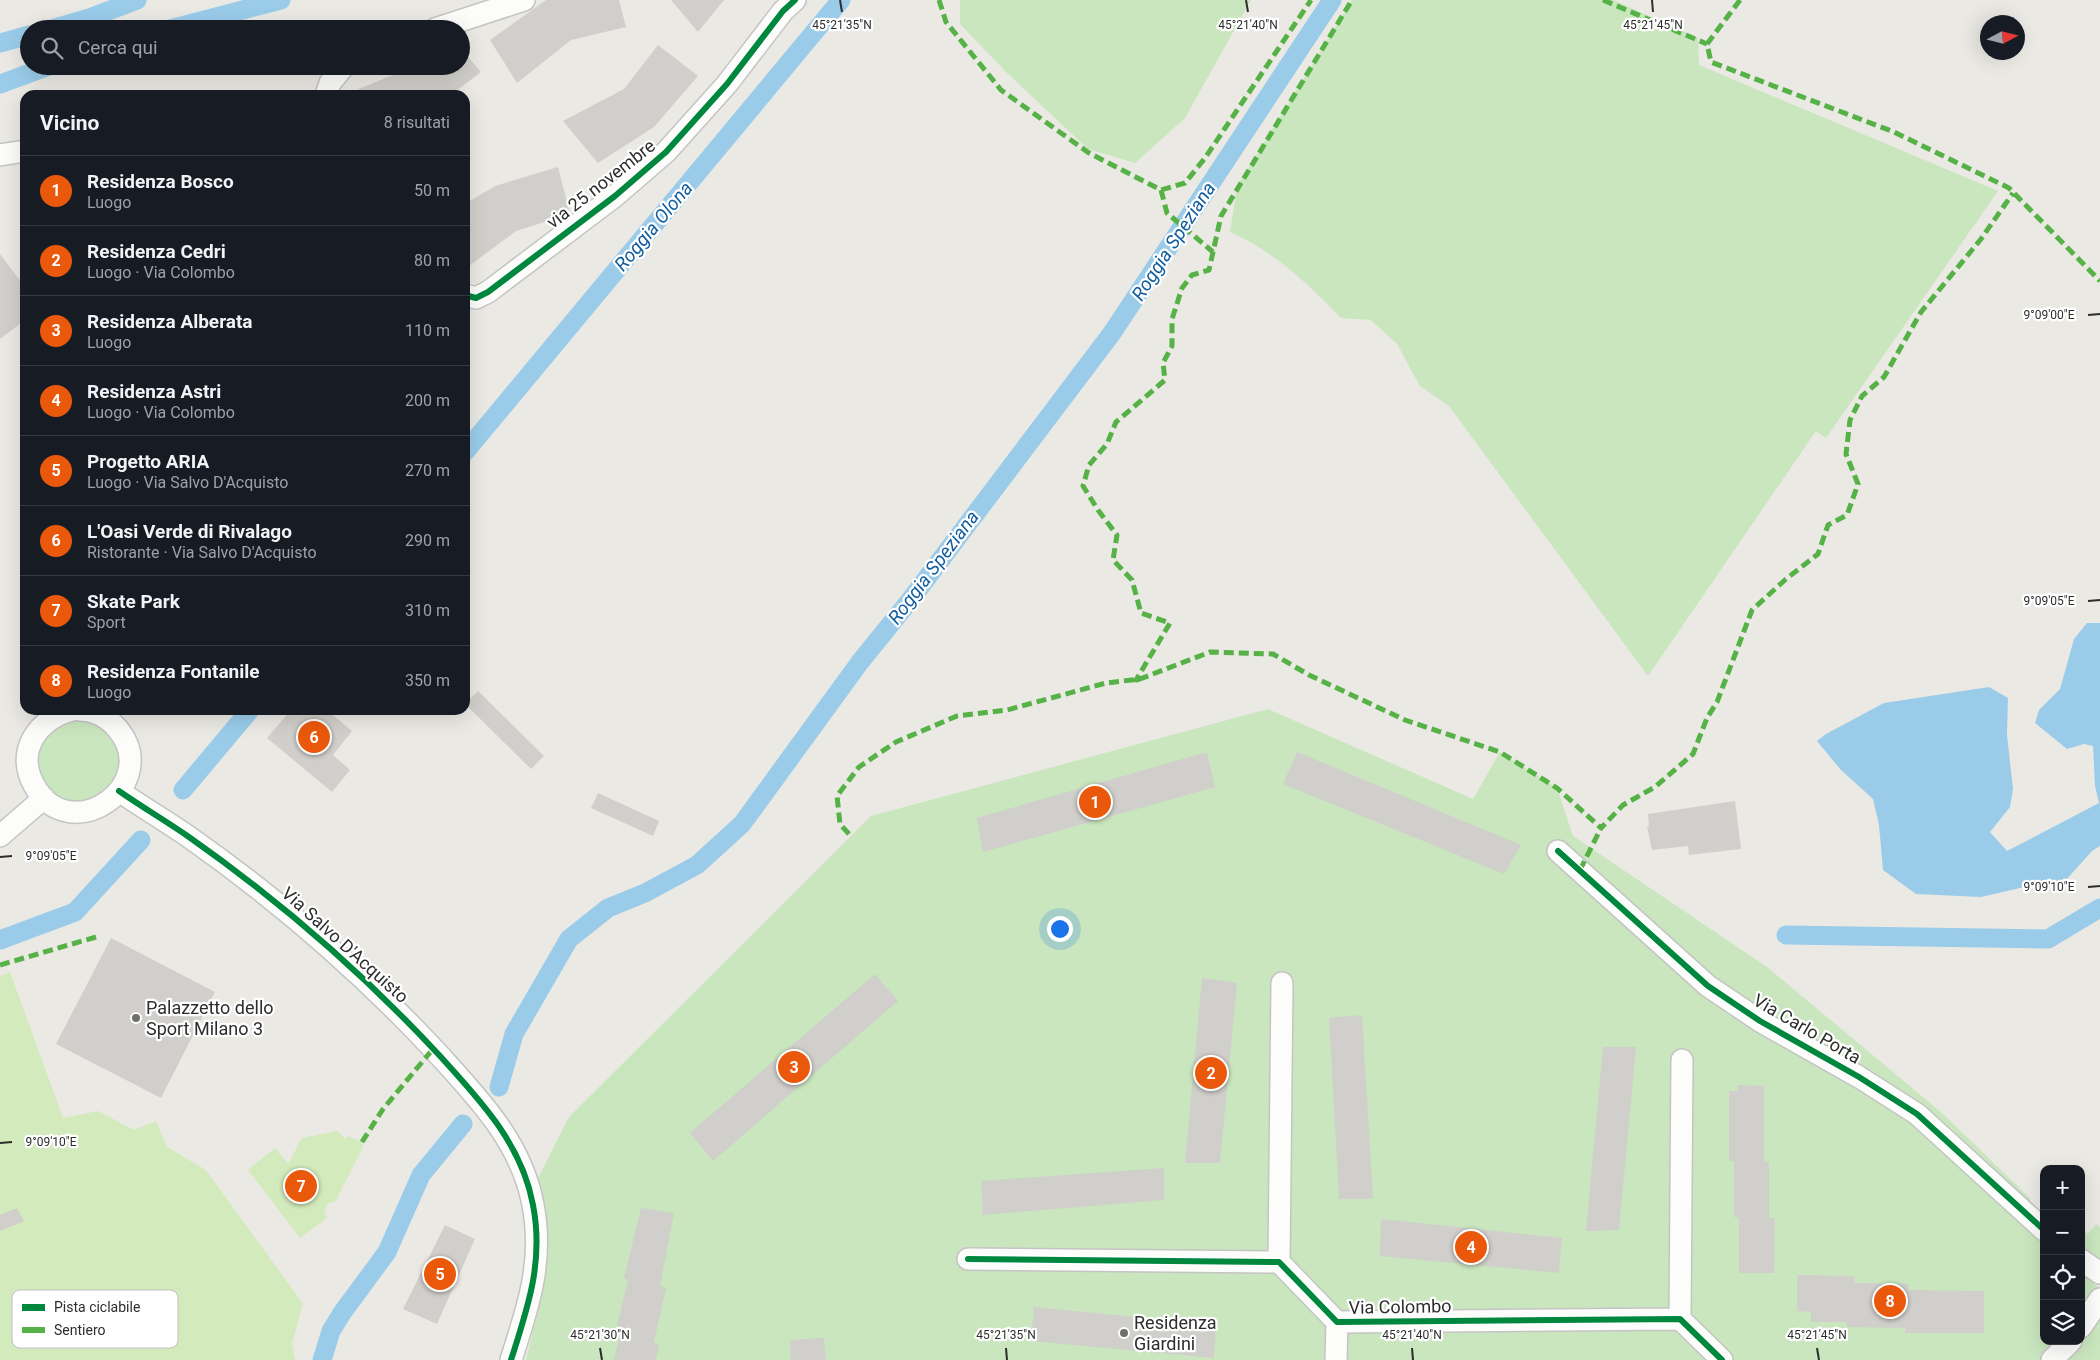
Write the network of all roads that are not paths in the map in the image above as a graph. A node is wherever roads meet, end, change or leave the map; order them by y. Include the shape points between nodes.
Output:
1 (524, 0) edge
2 (795, 0) edge
3 (463, 20) edge
4 (337, 75) edge
5 (328, 90) edge
6 (20, 152) edge
7 (0, 155) edge
8 (470, 296) edge
9 (56, 715) edge
10 (115, 715) edge
11 (119, 792) junction
12 (44, 798) junction
13 (0, 836) edge
14 (1558, 852) dead end
15 (1282, 982) dead end
16 (1682, 1060) dead end
17 (2040, 1226) edge
18 (968, 1259) dead end
19 (1279, 1262) junction
20 (2085, 1263) edge
21 (2100, 1273) edge
22 (2100, 1299) edge
23 (1680, 1319) junction
24 (2085, 1320) edge
25 (1337, 1322) junction
26 (2067, 1345) edge
27 (511, 1360) edge
28 (1336, 1360) edge
29 (1722, 1360) edge
30 (2052, 1360) edge

1 - 3 street
2 - 8 street, via 25 novembre via 727,84 666,152 615,196 488,292 476,298
4 - 5 street
6 - 7 street
9 - 12 street via 35,734 29,749 27,764 30,778
10 - 11 street via 128,748 130,764
11 - 12 street via 108,803 80,813 65,811
11 - 27 street, Via Salvo D'Acquisto via 188,837 268,896 359,975 477,1097 507,1135 525,1174 538,1234 534,1284
12 - 13 street
14 - 17 street, Via Carlo Porta via 1708,986 1760,1021 1917,1114
15 - 19 street
16 - 23 street
18 - 19 street
19 - 25 street, Via Colombo
20 - 21 street
22 - 24 street
23 - 25 street, Via Colombo
23 - 29 street
25 - 28 street, Via Colombo
26 - 30 street

